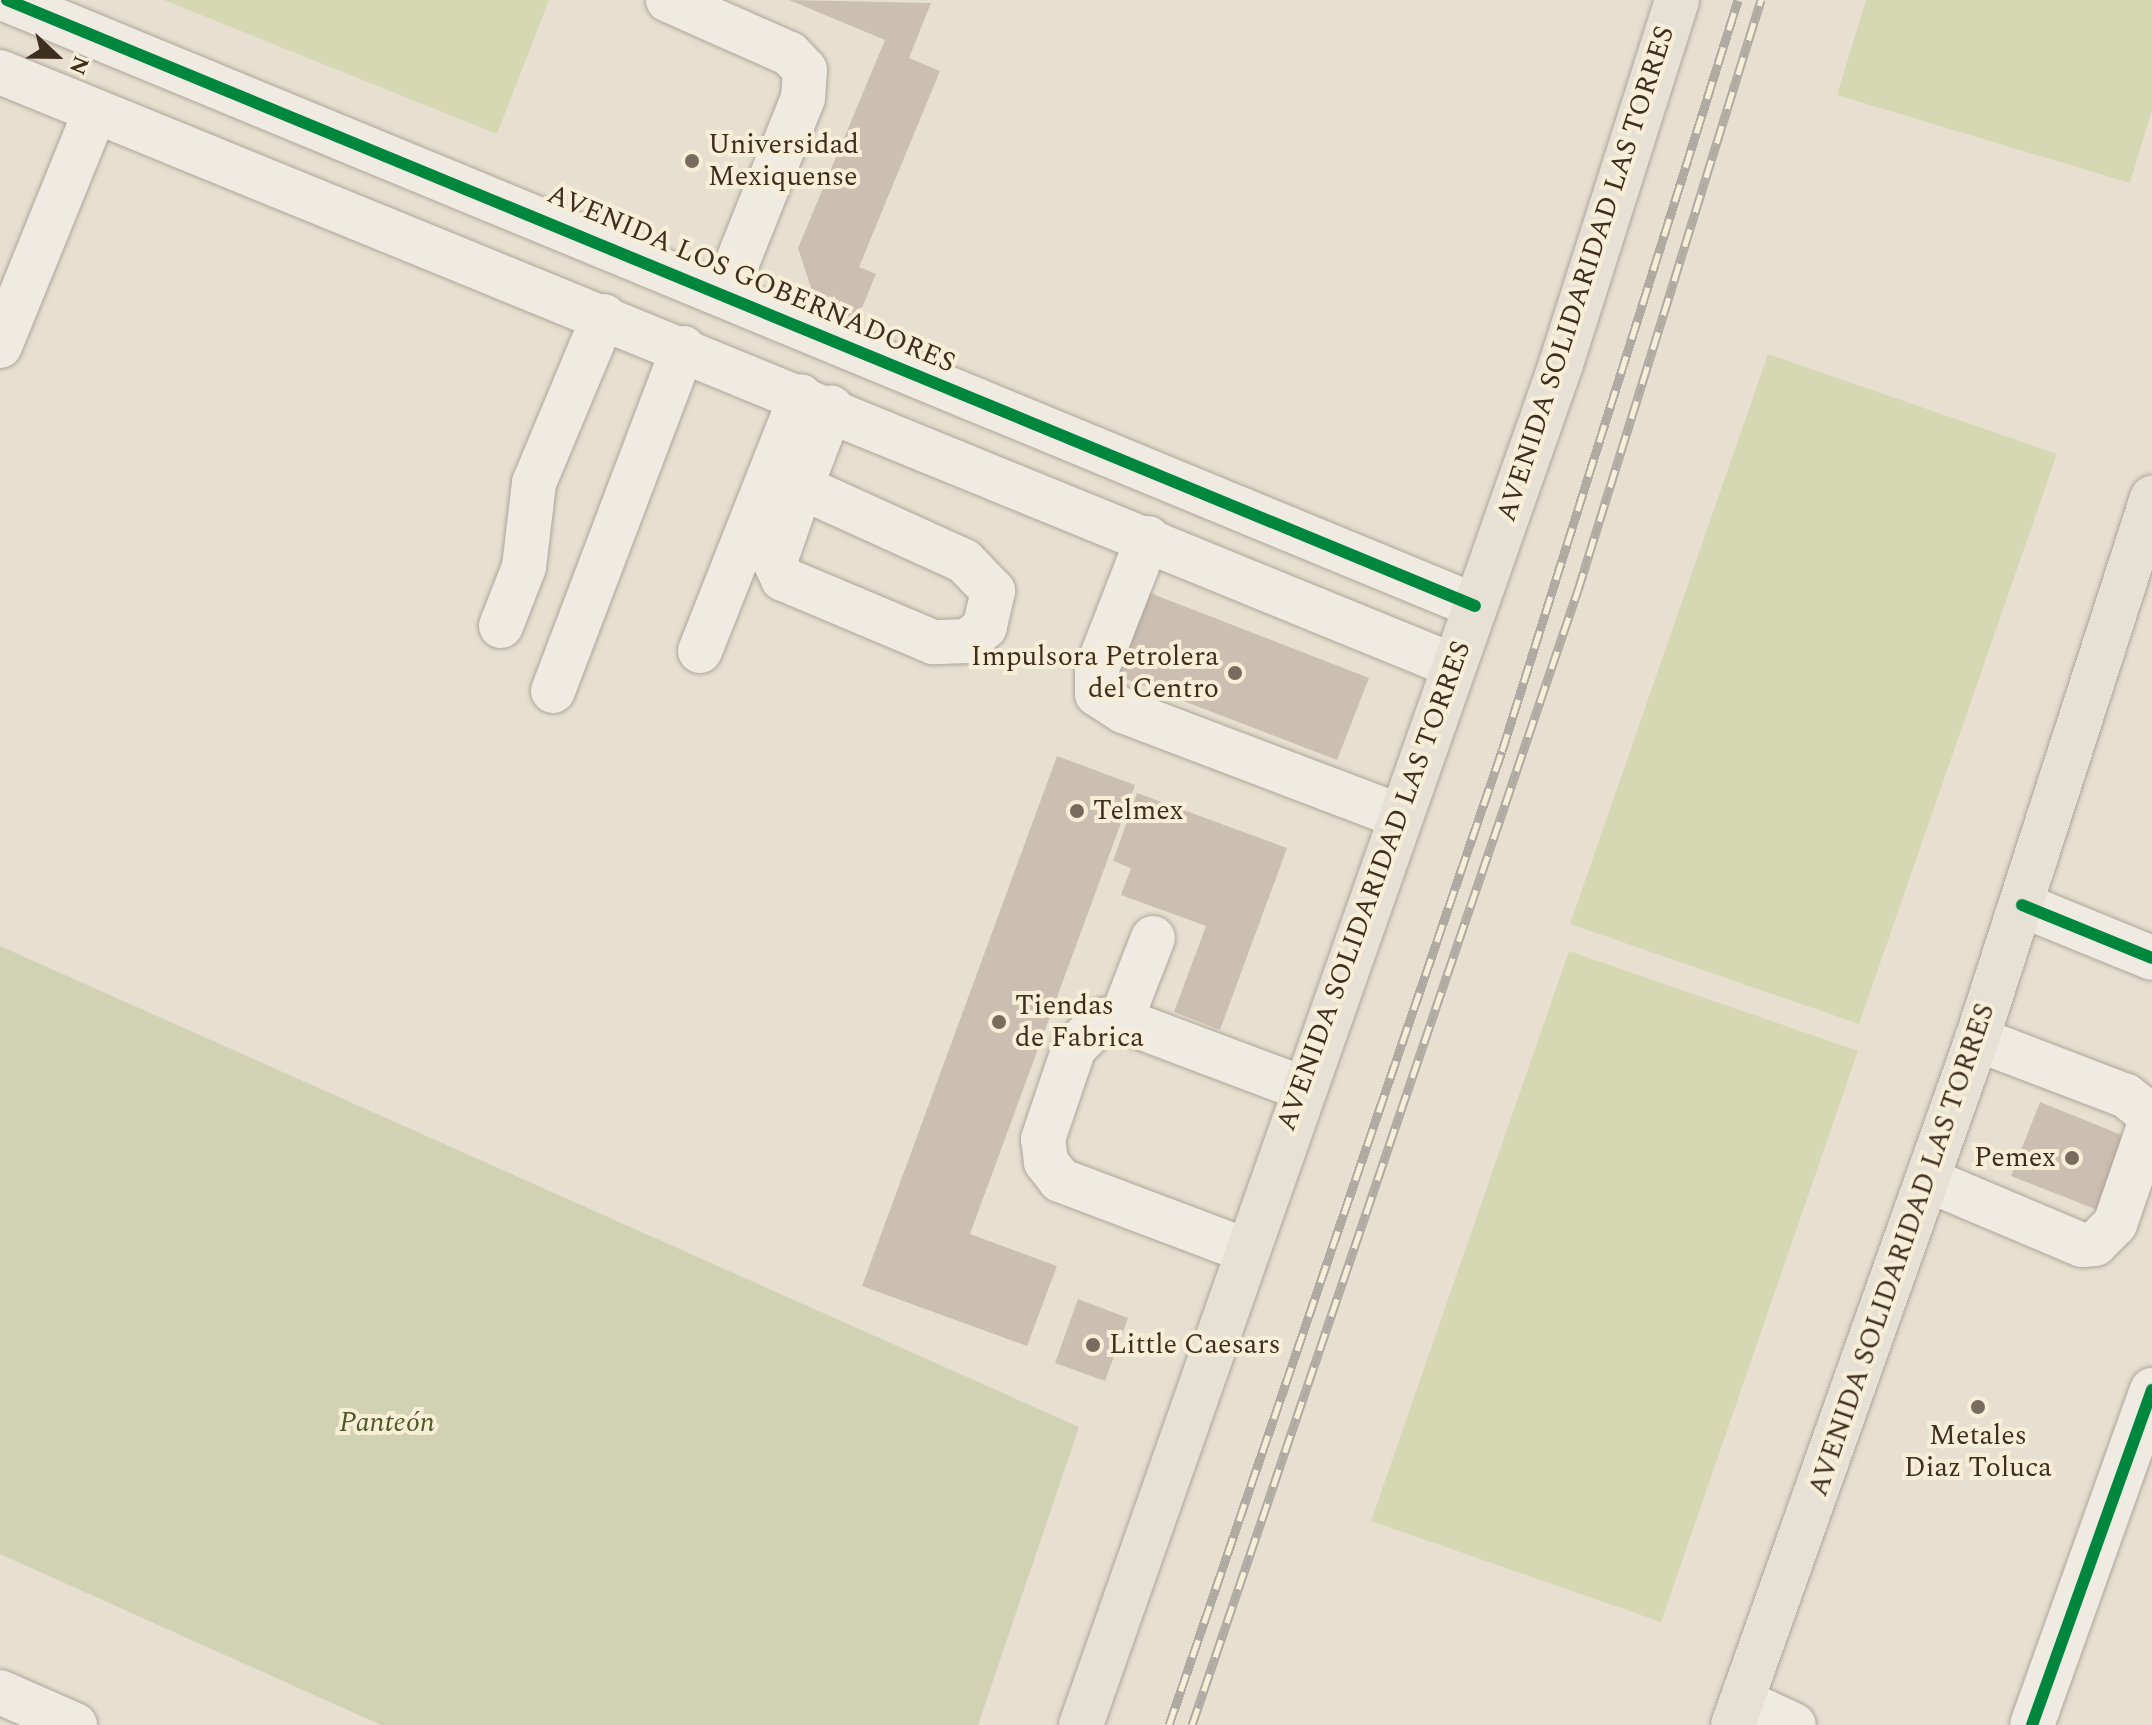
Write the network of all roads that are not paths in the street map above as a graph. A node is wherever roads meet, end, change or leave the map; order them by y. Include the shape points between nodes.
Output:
1 (7, 0) edge
2 (668, 0) edge
3 (1677, 0) edge
4 (0, 72) edge
5 (95, 112) junction
6 (725, 293) junction
7 (604, 316) junction
8 (0, 346) edge
9 (683, 348) junction
10 (816, 402) junction
11 (801, 487) junction
12 (2152, 498) edge
13 (1261, 519) junction
14 (1148, 538) junction
15 (1239, 574) junction
16 (1475, 606) junction
17 (501, 626) dead end
18 (700, 651) dead end
19 (1452, 665) junction
20 (553, 691) dead end
21 (1400, 816) junction
22 (2022, 905) junction
23 (1153, 938) dead end
24 (2152, 958) edge
25 (1121, 1020) junction
26 (1977, 1039) junction
27 (1302, 1088) junction
28 (1928, 1180) junction
29 (1245, 1250) junction
30 (2152, 1390) edge
31 (0, 1692) edge
32 (1738, 1713) edge
33 (75, 1725) edge
34 (1081, 1725) edge
35 (1794, 1725) edge
36 (2032, 1725) edge

1 - 6 street, AVENIDA LOS GOBERNADORES
2 - 6 street via 790,54 805,70 803,98
3 - 16 main road, AVENIDA SOLIDARIDAD LAS TORRES via 1561,364
4 - 5 street
5 - 7 street
5 - 8 street
6 - 13 street, AVENIDA LOS GOBERNADORES
7 - 9 street
7 - 17 street via 534,483 524,567
9 - 10 street
9 - 20 street
10 - 11 street
10 - 14 street
10 - 18 street
11 - 11 street via 775,562 783,579 933,642 968,641 985,627 993,591 964,561
12 - 22 main road, AVENIDA SOLIDARIDAD LAS TORRES
13 - 15 street
13 - 16 street, AVENIDA LOS GOBERNADORES
14 - 15 street
14 - 21 street via 1097,669 1097,694 1123,711
15 - 19 street
16 - 19 main road, AVENIDA SOLIDARIDAD LAS TORRES
19 - 21 main road, AVENIDA SOLIDARIDAD LAS TORRES
21 - 27 main road, AVENIDA SOLIDARIDAD LAS TORRES
22 - 24 street
22 - 26 main road, AVENIDA SOLIDARIDAD LAS TORRES
23 - 25 street
25 - 27 street
25 - 29 street via 1102,1020 1074,1048 1043,1139 1046,1162 1060,1180 1087,1192
26 - 28 main road, AVENIDA SOLIDARIDAD LAS TORRES
26 - 28 street via 2126,1096 2146,1112 2149,1126 2115,1224 2095,1244 2082,1245
27 - 29 main road, AVENIDA SOLIDARIDAD LAS TORRES
28 - 32 main road, AVENIDA SOLIDARIDAD LAS TORRES
29 - 34 main road, AVENIDA SOLIDARIDAD LAS TORRES
30 - 36 street
31 - 33 street
32 - 35 street

